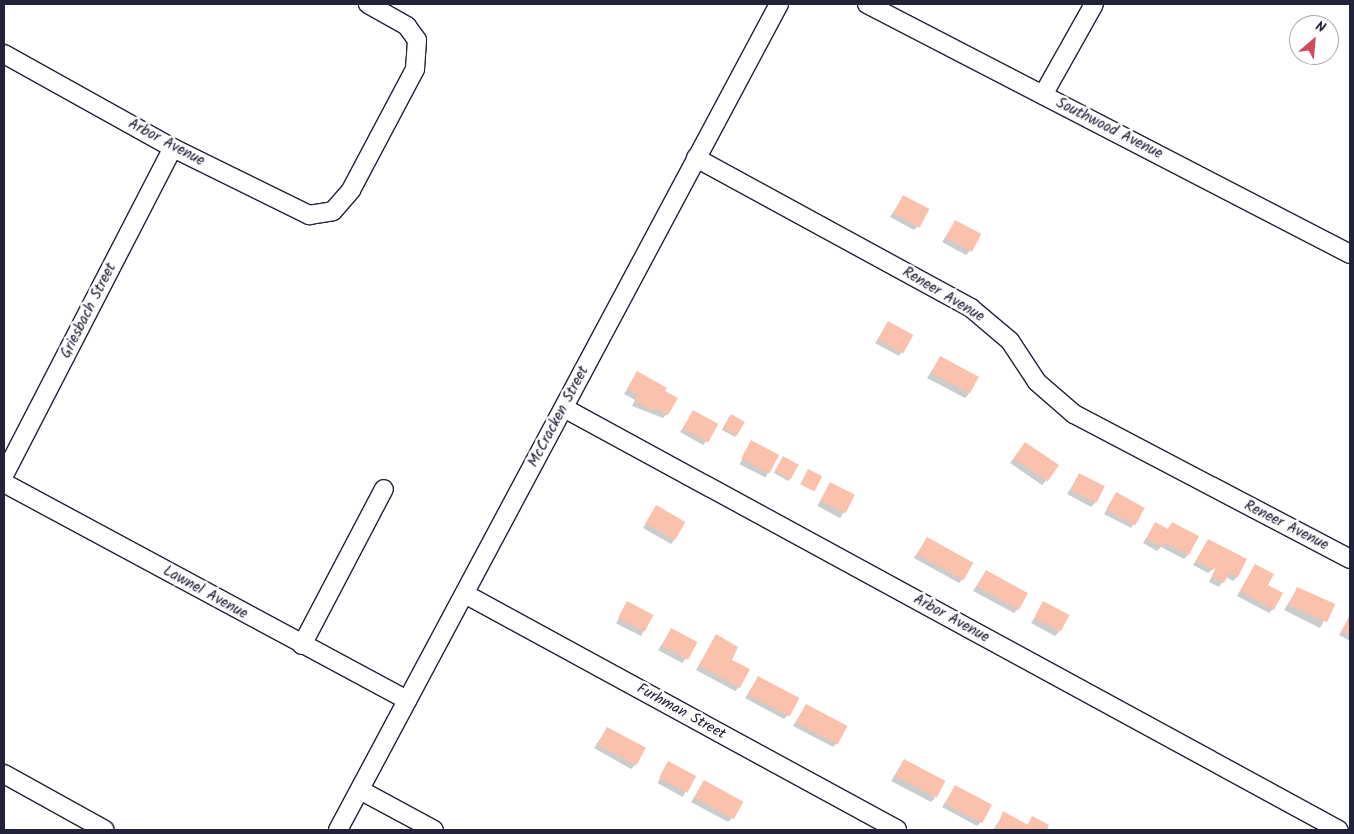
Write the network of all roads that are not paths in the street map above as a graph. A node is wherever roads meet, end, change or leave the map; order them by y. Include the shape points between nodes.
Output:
1 (368, 4) edge
2 (779, 4) edge
3 (867, 4) edge
4 (1094, 4) edge
5 (4, 54) edge
6 (1043, 95) junction
7 (174, 148) junction
8 (696, 158) junction
9 (1350, 254) edge
10 (564, 408) junction
11 (4, 475) edge
12 (4, 483) edge
13 (384, 489) dead end
14 (1350, 559) edge
15 (464, 594) junction
16 (302, 646) junction
17 (407, 700) junction
18 (4, 774) edge
19 (360, 790) junction
20 (105, 830) edge
21 (338, 830) edge
22 (434, 830) edge
23 (897, 830) edge
24 (1339, 830) edge

1 - 7 street, Arbor Avenue via 407,26 417,40 415,70 351,190 333,211 309,216
2 - 8 street, McCracken Street
3 - 6 street, Southwood Avenue
4 - 6 street
5 - 7 street, Arbor Avenue
6 - 9 street, Southwood Avenue
7 - 11 street, Griesbach Street
8 - 10 street, McCracken Street
8 - 14 street, Reneer Avenue via 971,308 996,327 1037,382 1074,414
10 - 15 street, McCracken Street
10 - 24 street, Arbor Avenue
12 - 16 street, Lawnel Avenue
13 - 16 street
15 - 17 street, McCracken Street
15 - 23 street, Furhman Street
16 - 17 street, Lawnel Avenue
17 - 19 street, McCracken Street
18 - 20 street
19 - 21 street, McCracken Street
19 - 22 street

